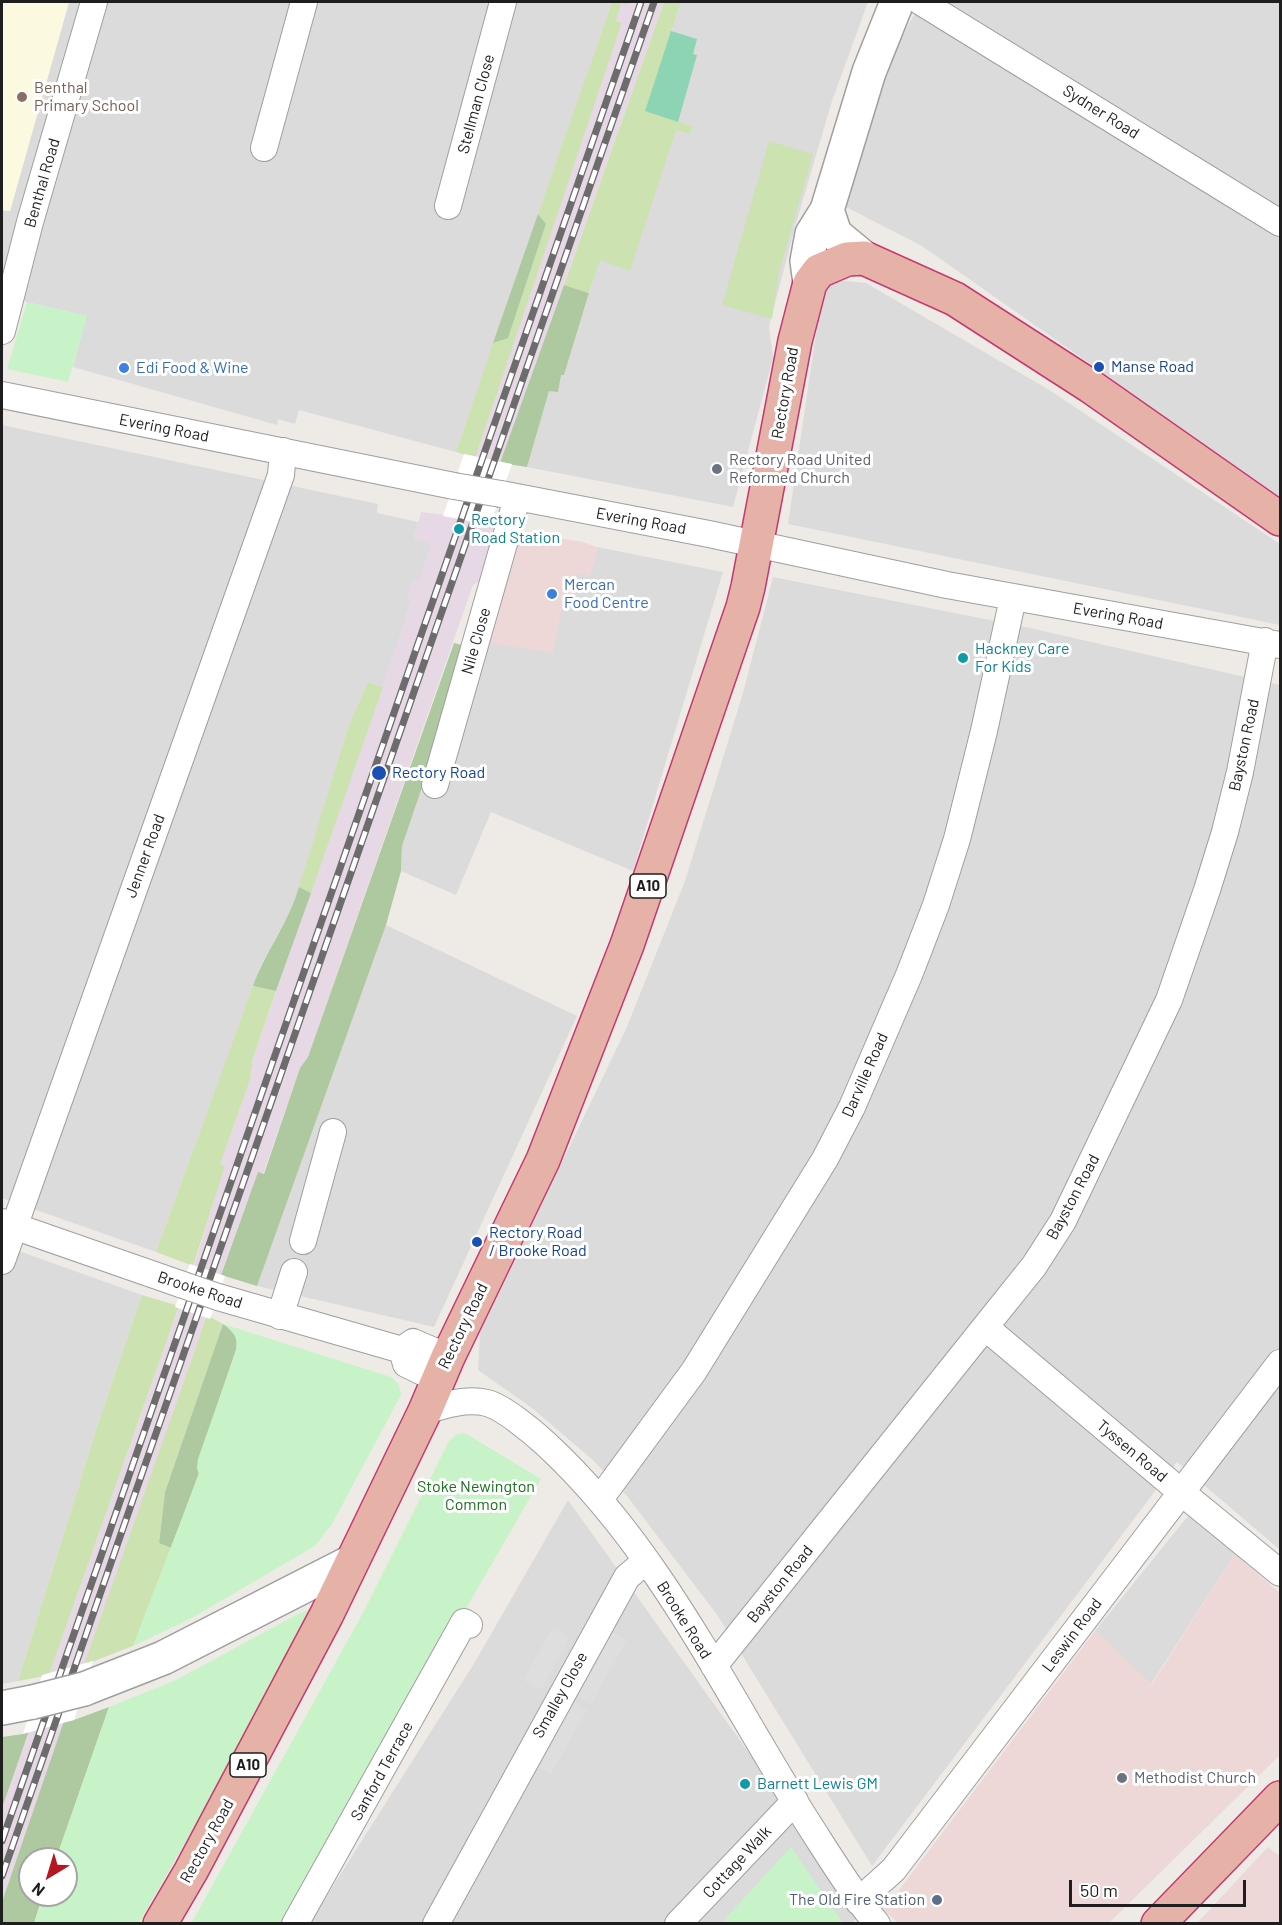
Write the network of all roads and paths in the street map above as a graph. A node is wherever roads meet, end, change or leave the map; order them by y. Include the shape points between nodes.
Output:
1 (94, 2) edge
2 (304, 2) edge
3 (503, 2) edge
4 (897, 2) edge
5 (921, 2) edge
6 (264, 148) dead end
7 (448, 206) dead end
8 (827, 210) junction
9 (1281, 223) edge
10 (864, 258) junction
11 (810, 283) junction
12 (2, 331) edge
13 (2, 395) edge
14 (283, 451) junction
15 (509, 496) junction
16 (1281, 519) edge
17 (756, 544) junction
18 (1013, 598) junction
19 (1273, 643) edge
20 (435, 785) dead end
21 (333, 1132) dead end
22 (7, 1224) edge
23 (303, 1241) dead end
24 (2, 1261) edge
25 (294, 1272) dead end
26 (280, 1316) junction
27 (985, 1327) junction
28 (1281, 1363) edge
29 (442, 1368) junction
30 (425, 1412) junction
31 (1181, 1492) junction
32 (600, 1498) junction
33 (646, 1561) junction
34 (351, 1562) junction
35 (1281, 1573) edge
36 (469, 1625) dead end
37 (714, 1666) junction
38 (2, 1708) edge
39 (795, 1801) junction
40 (1275, 1814) edge
41 (859, 1902) junction
42 (160, 1923) edge
43 (295, 1923) edge
44 (436, 1923) edge
45 (678, 1923) edge
46 (877, 1923) edge
47 (1158, 1923) edge

1 - 12 street, Benthal Road
2 - 6 street
3 - 7 street, Stellman Close
4 - 8 street, Rectory Road via 869,72
5 - 9 street, Sydner Road
8 - 10 street via 835,234
8 - 11 street, Rectory Road via 812,234 808,251
10 - 11 highway via 848,259 819,271
10 - 16 highway via 955,299 1090,386
11 - 17 highway, Rectory Road / A10
13 - 14 street, Evering Road
14 - 15 street, Evering Road, bridge
14 - 22 street, Jenner Road via 281,474
15 - 17 street, Evering Road
15 - 20 street, Nile Close
17 - 18 street, Evering Road
17 - 29 highway, Rectory Road / A10 via 743,607 627,945 543,1160
18 - 19 street, Evering Road
18 - 32 street, Darville Road via 954,850 909,975 852,1107 825,1159 694,1371
19 - 27 street, Bayston Road via 1225,832 1169,1000 1063,1221 1034,1266
21 - 23 street
22 - 24 street, Jenner Road
22 - 26 street, Brooke Road, bridge
25 - 26 street
26 - 29 street, Brooke Road via 402,1350 406,1364
27 - 31 street, Tyssen Road
27 - 37 street, Bayston Road
28 - 31 street, Leswin Road
29 - 30 highway, Rectory Road / A10
30 - 32 street, Brooke Road via 450,1403 487,1403 537,1436
30 - 34 highway, Rectory Road / A10
31 - 35 street, Tyssen Road
31 - 41 street, Leswin Road via 894,1869
32 - 33 street, Brooke Road
33 - 37 street, Brooke Road
33 - 44 street, Smalley Close via 627,1577
34 - 38 street, bridge via 163,1658 84,1689
34 - 42 highway, Rectory Road / A10 via 288,1692
36 - 43 street, Sanford Terrace via 464,1623
37 - 39 street, Brooke Road
39 - 41 street, Brooke Road
39 - 45 street, Cottage Walk
40 - 47 highway
41 - 46 street, Brooke Road

